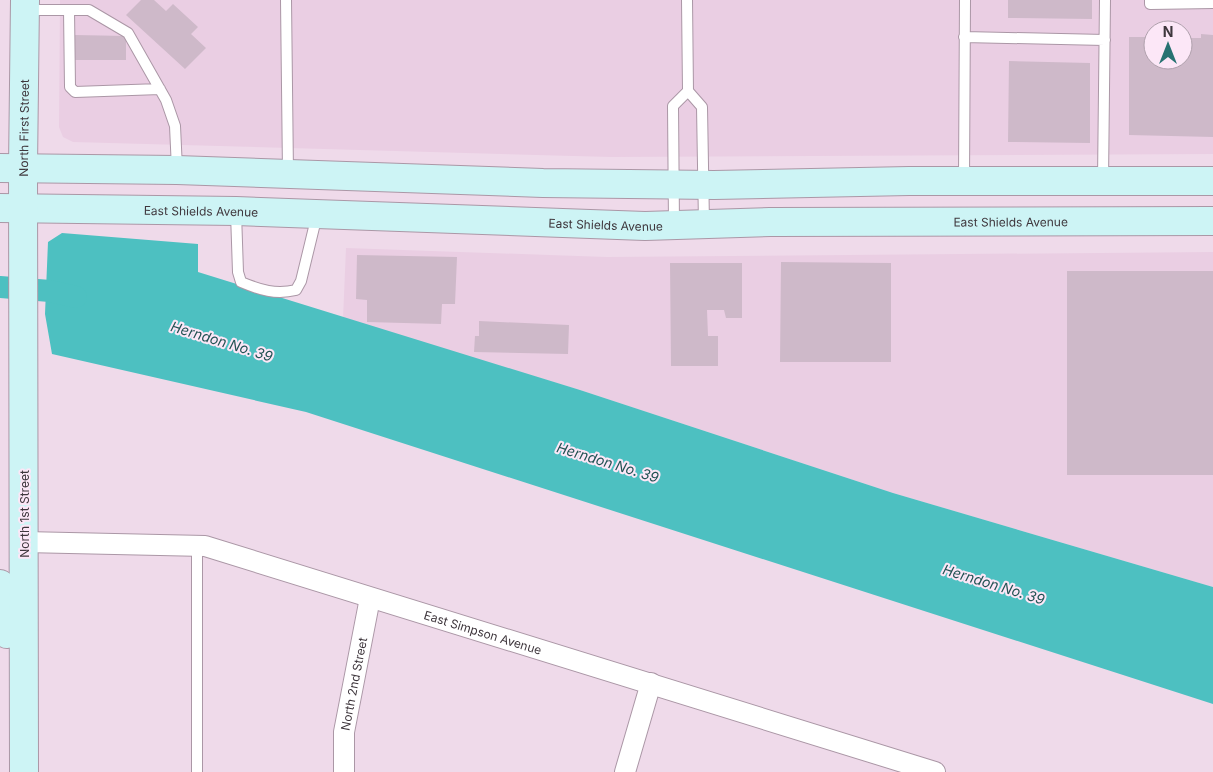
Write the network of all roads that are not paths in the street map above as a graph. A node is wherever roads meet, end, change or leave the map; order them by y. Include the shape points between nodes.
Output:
1 (286, 0) edge
2 (687, 0) edge
3 (965, 0) edge
4 (1105, 0) edge
5 (1150, 0) edge
6 (1213, 4) edge
7 (25, 5) edge
8 (69, 10) junction
9 (964, 37) junction
10 (1105, 40) junction
11 (160, 89) junction
12 (688, 91) junction
13 (11, 168) edge
14 (177, 170) junction
15 (288, 174) junction
16 (964, 181) junction
17 (1103, 181) junction
18 (1213, 181) edge
19 (674, 184) junction
20 (703, 184) junction
21 (11, 208) edge
22 (236, 211) junction
23 (317, 214) junction
24 (1213, 221) edge
25 (674, 225) junction
26 (704, 225) junction
27 (23, 256) joint
28 (24, 542) junction
29 (197, 546) junction
30 (0, 584) edge
31 (370, 598) junction
32 (651, 682) junction
33 (22, 772) edge
34 (197, 772) edge
35 (344, 772) edge
36 (625, 772) edge
37 (935, 772) edge

1 - 15 lane
2 - 12 lane
3 - 9 lane
4 - 10 lane
5 - 6 lane via 1150,4
7 - 8 lane
7 - 13 main road, North First Street
8 - 11 lane via 89,10 128,33
8 - 11 lane via 70,87 75,92
9 - 10 lane
9 - 16 lane
10 - 17 lane
11 - 14 lane via 175,126
12 - 19 lane via 673,106
12 - 20 lane via 702,107
13 - 14 main road
13 - 21 main road, North First Street
14 - 15 main road
15 - 19 main road
16 - 17 main road
16 - 20 main road
17 - 18 main road
19 - 20 main road
19 - 25 lane
20 - 26 lane
21 - 22 main road, East Shields Avenue
21 - 27 main road, North First Street
22 - 23 main road, East Shields Avenue
22 - 23 lane via 241,282 260,290 283,293 296,290 301,281
23 - 25 main road, East Shields Avenue
24 - 26 main road, East Shields Avenue
25 - 26 main road, East Shields Avenue
27 - 28 main road, North 1st Street
28 - 29 street, East Simpson Avenue
28 - 33 main road, North 1st Street
29 - 31 street, East Simpson Avenue
29 - 34 lane
30 - 33 main road via 6,606 8,685
31 - 32 street, East Simpson Avenue
31 - 35 street, North 2nd Street via 344,732
32 - 36 street
32 - 37 street, East Simpson Avenue

